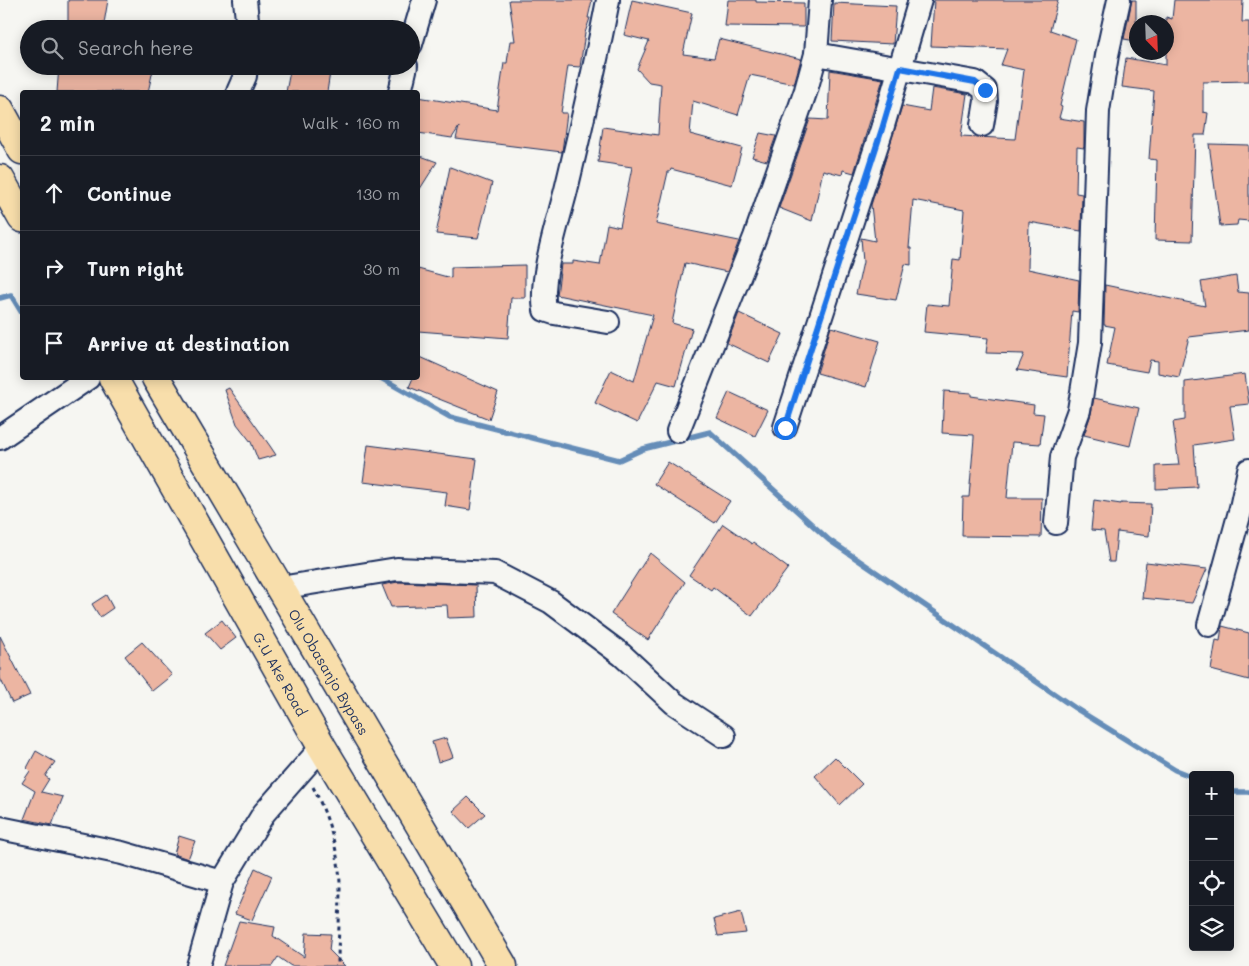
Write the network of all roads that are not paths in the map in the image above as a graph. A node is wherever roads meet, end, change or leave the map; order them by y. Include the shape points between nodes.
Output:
1 (245, 0) edge
2 (424, 0) edge
3 (608, 0) edge
4 (820, 0) edge
5 (920, 0) edge
6 (1119, 0) edge
7 (247, 20) edge
8 (418, 20) edge
9 (816, 54) junction
10 (900, 68) junction
11 (245, 75) edge
12 (404, 75) edge
13 (239, 90) edge
14 (400, 90) edge
15 (0, 110) edge
16 (982, 125) dead end
17 (20, 146) edge
18 (0, 179) edge
19 (20, 214) edge
20 (608, 322) dead end
21 (85, 380) edge
22 (114, 380) edge
23 (157, 380) edge
24 (785, 428) dead end
25 (678, 431) dead end
26 (0, 438) edge
27 (1249, 470) edge
28 (1056, 523) dead end
29 (280, 588) junction
30 (1209, 624) dead end
31 (724, 736) dead end
32 (322, 747) junction
33 (0, 828) edge
34 (222, 882) junction
35 (198, 966) edge
36 (454, 966) edge
37 (503, 966) edge

1 - 7 street
2 - 8 street
3 - 20 street via 543,298 545,310
4 - 9 street
5 - 10 street
6 - 28 street via 1098,110 1090,343 1079,410 1062,457
9 - 10 street
9 - 25 street via 755,237
10 - 16 street via 975,82 985,90
10 - 24 street
11 - 13 street
12 - 14 street
15 - 17 main road
18 - 19 main road
21 - 26 street
22 - 32 main road, G.U Ake Road
23 - 29 main road, Olu Obasanjo Bypass
27 - 30 street
29 - 31 street via 397,569 495,573 550,602 622,655 674,703
29 - 37 main road, Olu Obasanjo Bypass
32 - 34 street via 264,814
32 - 36 main road, G.U Ake Road
33 - 34 street via 122,853
34 - 35 street

